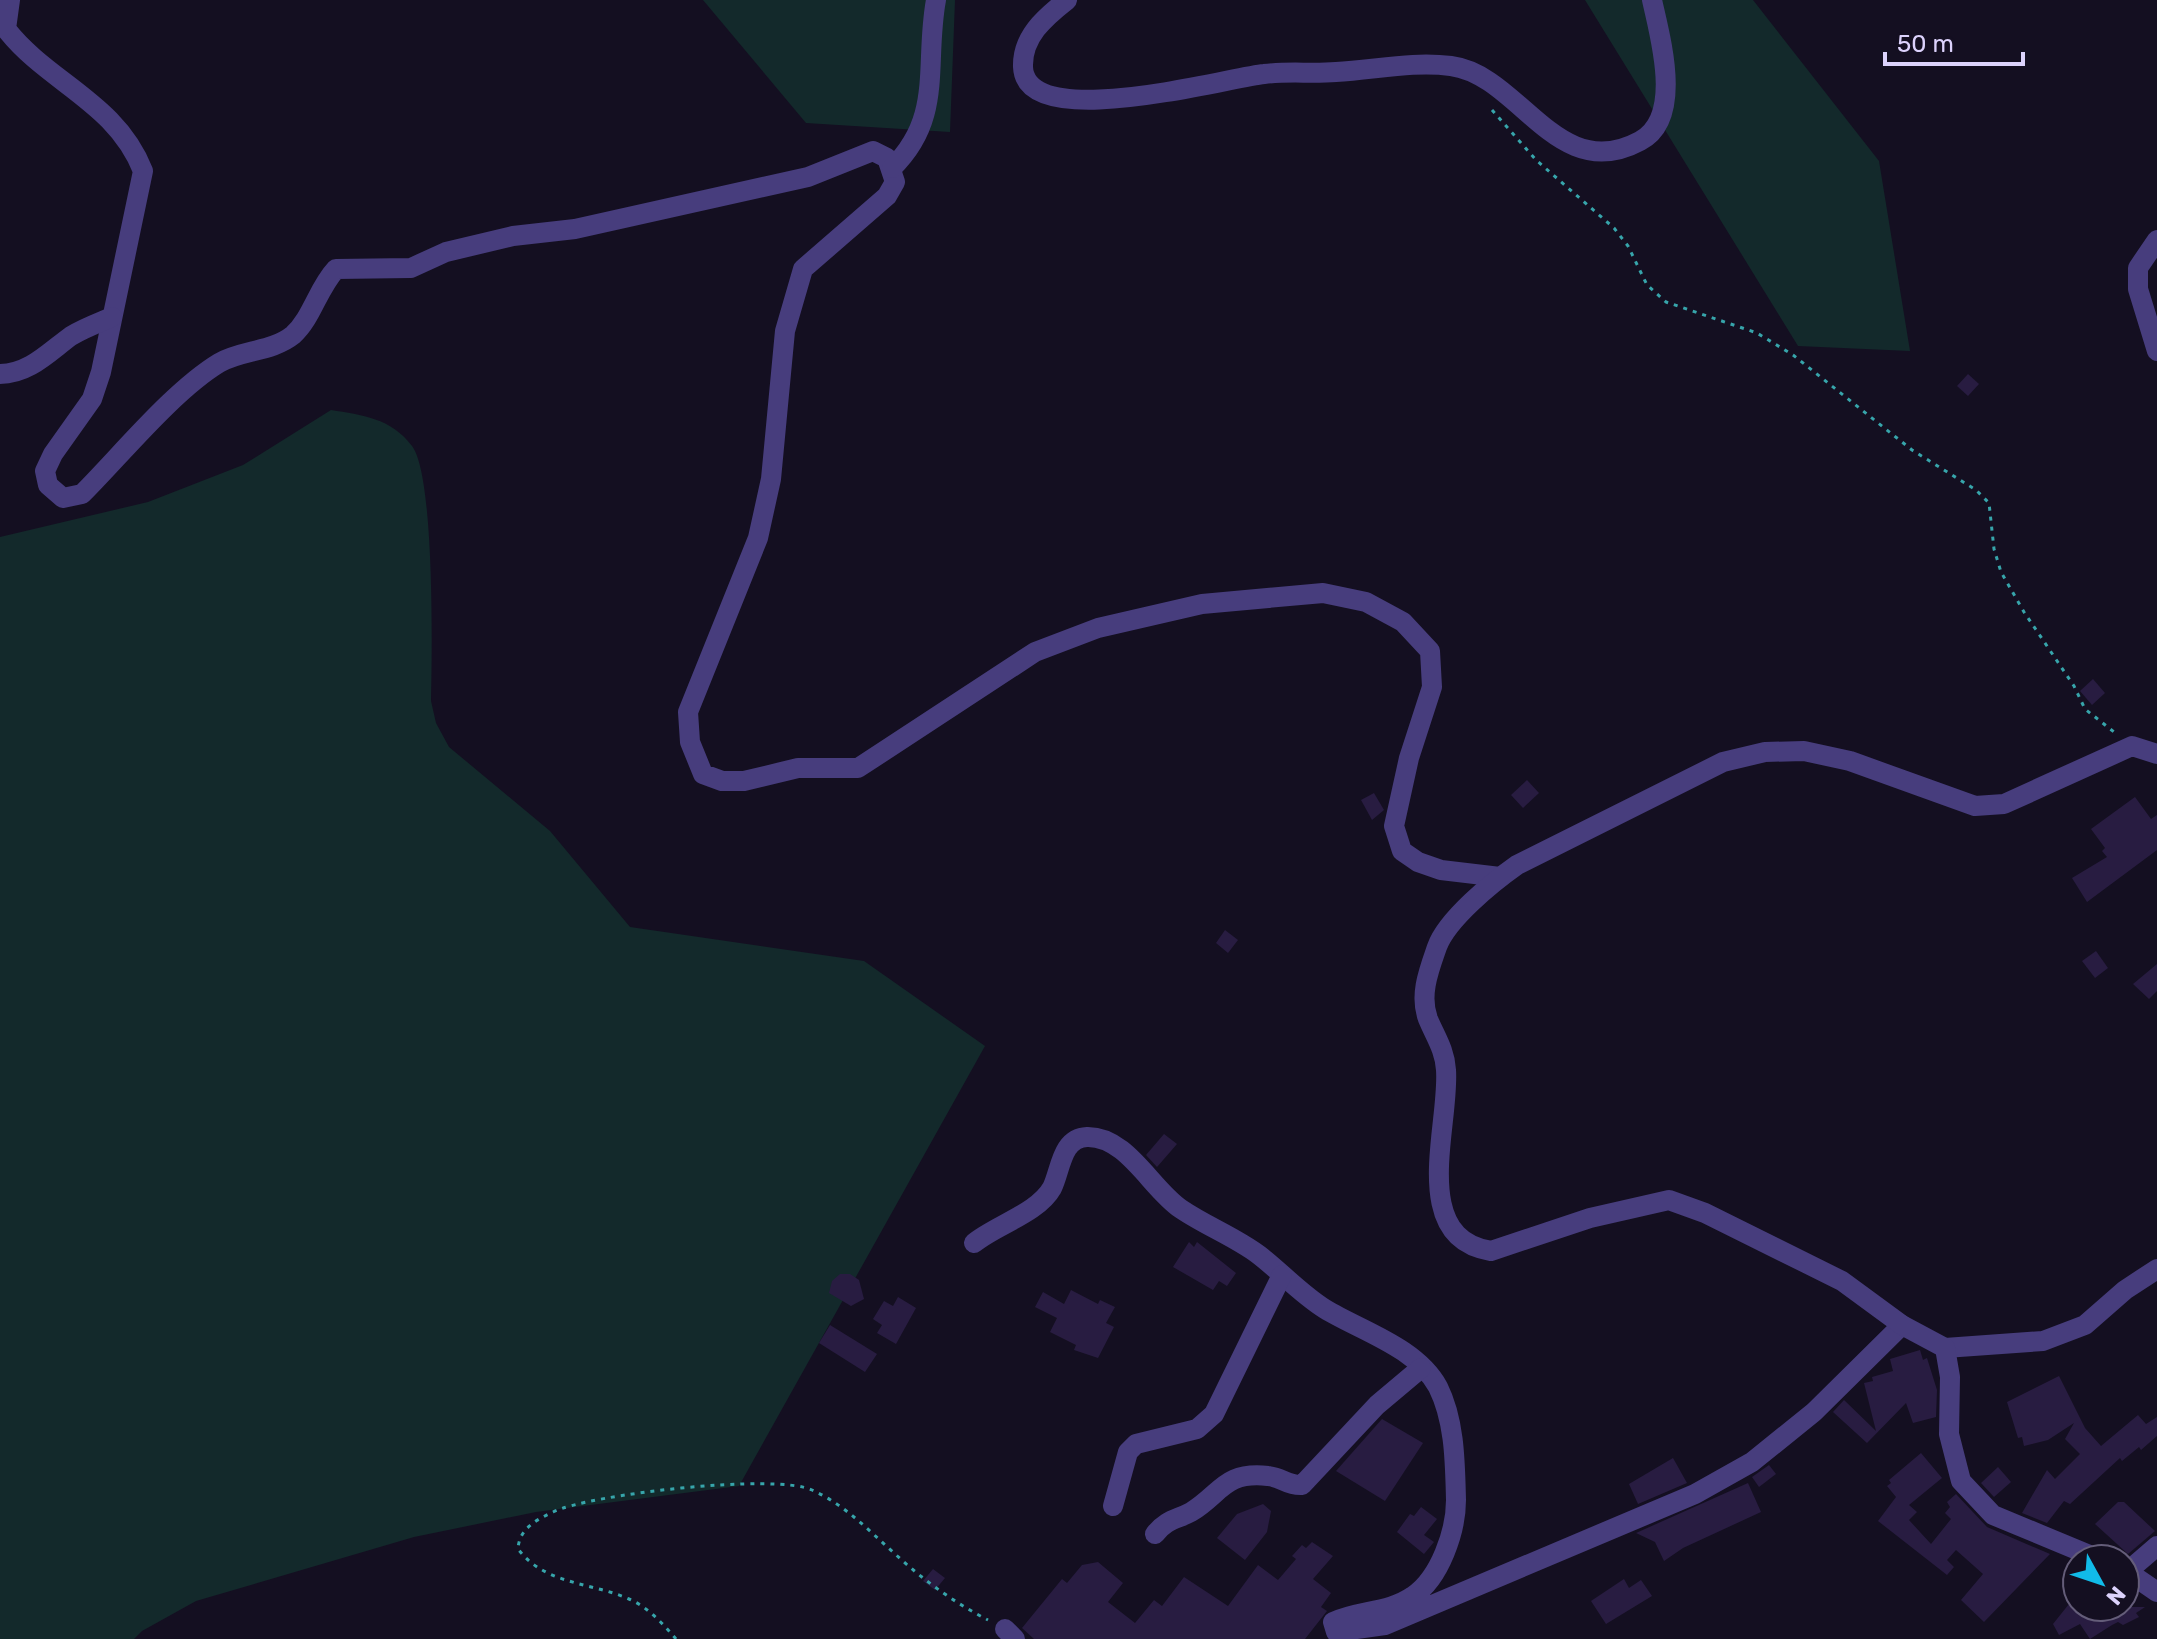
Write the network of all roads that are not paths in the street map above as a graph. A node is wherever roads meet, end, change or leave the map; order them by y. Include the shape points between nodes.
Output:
1 (10, 0) edge
2 (936, 0) edge
3 (1067, 0) edge
4 (1652, 0) edge
5 (892, 168) junction
6 (2157, 240) edge
7 (112, 317) junction
8 (2157, 351) edge
9 (0, 374) edge
10 (2157, 754) edge
11 (1500, 877) junction
12 (974, 1243) dead end
13 (2157, 1269) edge
14 (1282, 1275) junction
15 (1902, 1325) junction
16 (1945, 1348) junction
17 (1421, 1368) junction
18 (1113, 1506) dead end
19 (1155, 1534) dead end
20 (2061, 1543) edge
21 (2157, 1546) edge
22 (2141, 1558) edge

1 - 7 street via 6,29 101,108 135,151 143,171
2 - 5 street via 926,119 914,145
3 - 4 street via 1033,31 1022,49 1023,75 1032,88 1048,96 1100,99 1176,92 1265,74 1394,64 1451,66 1474,71 1497,85 1534,122 1560,138 1587,150 1618,150 1650,133 1665,103 1666,65
5 - 7 street via 887,158 873,151 808,177 575,229 513,236 446,252 411,268 336,269 321,285 296,332 285,341 220,362 187,388 82,494 63,498 48,485 45,471 92,399
5 - 11 street via 895,182 887,196 803,269 792,299 771,479 758,538 688,712 690,742 703,774 744,781 798,768 858,768 1035,652 1098,628 1202,604 1323,593 1366,602 1403,622 1430,651 1432,687 1394,826 1402,851 1441,870
6 - 8 street via 2138,268 2138,289
7 - 9 street via 74,334 20,371
10 - 11 street via 2132,746 2004,804 1975,806 1850,761 1804,751 1765,752 1709,768
11 - 15 street via 1438,942 1424,989 1427,1016 1442,1046 1446,1071 1438,1183 1453,1232 1475,1248 1491,1251 1590,1218 1669,1200 1842,1281
12 - 14 street via 1037,1204 1052,1189 1072,1142 1085,1137 1116,1145 1179,1208 1258,1254
13 - 16 street via 2085,1325 2043,1341
14 - 17 street via 1323,1308 1381,1338
14 - 18 street via 1214,1414 1197,1429 1136,1444 1128,1452
15 - 16 street
15 - 17 street via 1814,1412 1752,1462 1695,1494 1385,1625 1336,1632 1333,1622 1393,1606 1427,1584 1456,1516 1448,1415 1437,1385
16 - 20 street via 1949,1434 1961,1481 1993,1515
17 - 19 street via 1377,1405 1302,1485 1289,1486 1272,1476 1246,1476 1219,1486 1192,1511 1166,1520
21 - 22 street

